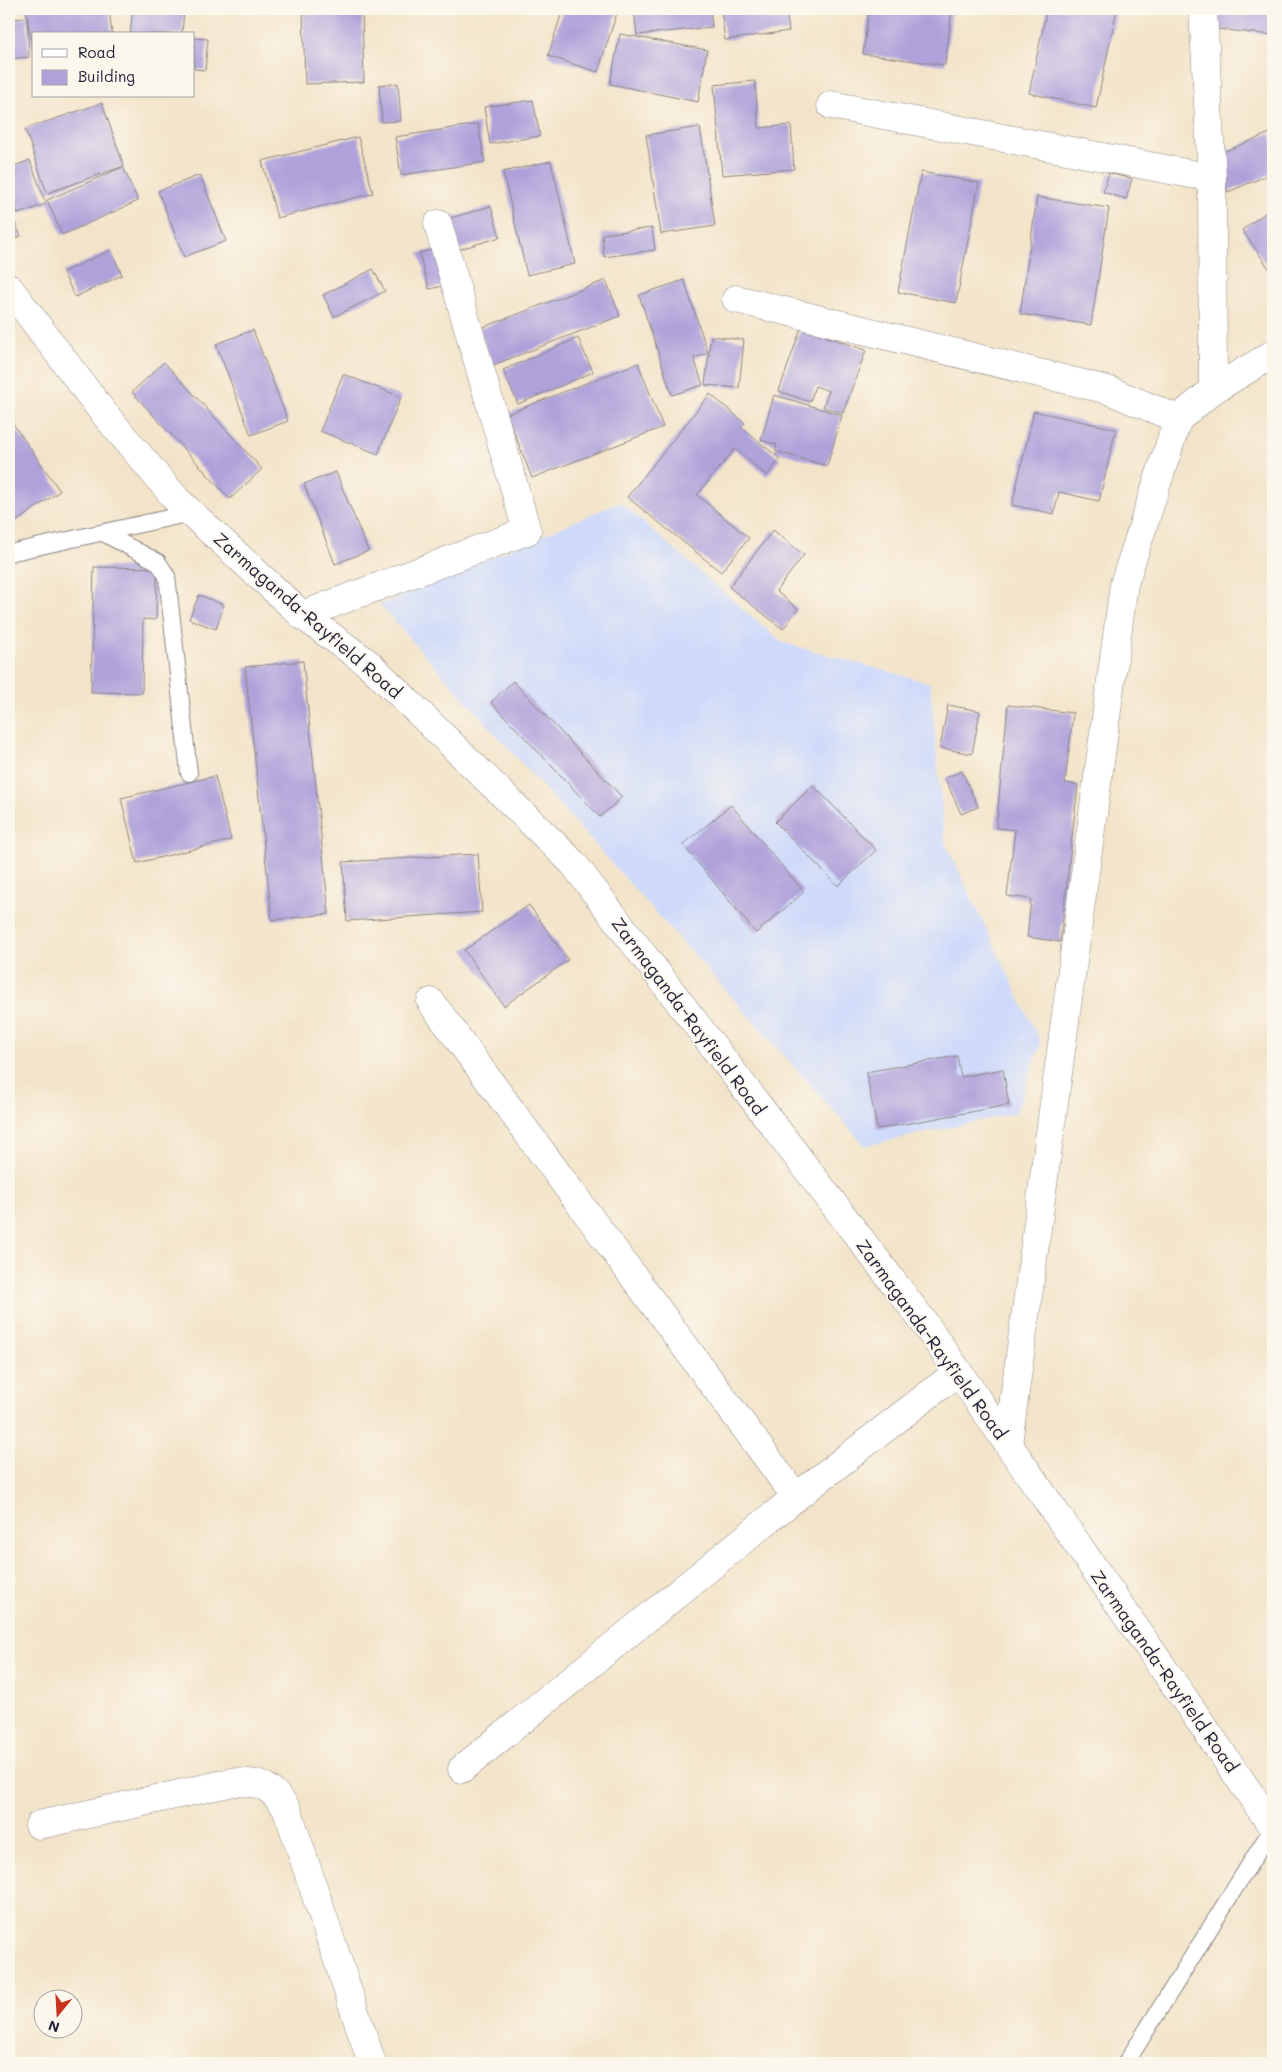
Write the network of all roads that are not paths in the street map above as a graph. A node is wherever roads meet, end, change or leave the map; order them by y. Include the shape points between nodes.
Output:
1 (1203, 9) edge
2 (830, 105) dead end
3 (1212, 178) junction
4 (438, 224) dead end
5 (9, 288) edge
6 (736, 299) dead end
7 (1273, 354) edge
8 (1213, 390) junction
9 (1178, 419) junction
10 (191, 513) junction
11 (103, 533) junction
12 (9, 553) edge
13 (302, 614) junction
14 (189, 773) dead end
15 (431, 1002) dead end
16 (958, 1372) junction
17 (1008, 1444) junction
18 (796, 1497) junction
19 (462, 1769) dead end
20 (39, 1825) dead end
21 (1273, 1827) edge
22 (372, 2063) edge
23 (1126, 2063) edge

1 - 3 street
2 - 3 street
3 - 8 street
4 - 13 street via 527,531
5 - 10 street, Zarmaganda-Rayfield Road via 102,411
6 - 9 street via 1108,390
7 - 8 street
8 - 9 street
9 - 17 street via 1124,584
10 - 11 lane
10 - 13 street, Zarmaganda-Rayfield Road
11 - 12 lane
11 - 14 lane via 158,562 167,576
13 - 16 street, Zarmaganda-Rayfield Road via 370,664 572,863 923,1321
15 - 18 street
16 - 17 street, Zarmaganda-Rayfield Road
16 - 18 street
17 - 21 street, Zarmaganda-Rayfield Road
18 - 19 street
20 - 22 street via 233,1782 258,1783 275,1793 288,1810
21 - 23 lane

